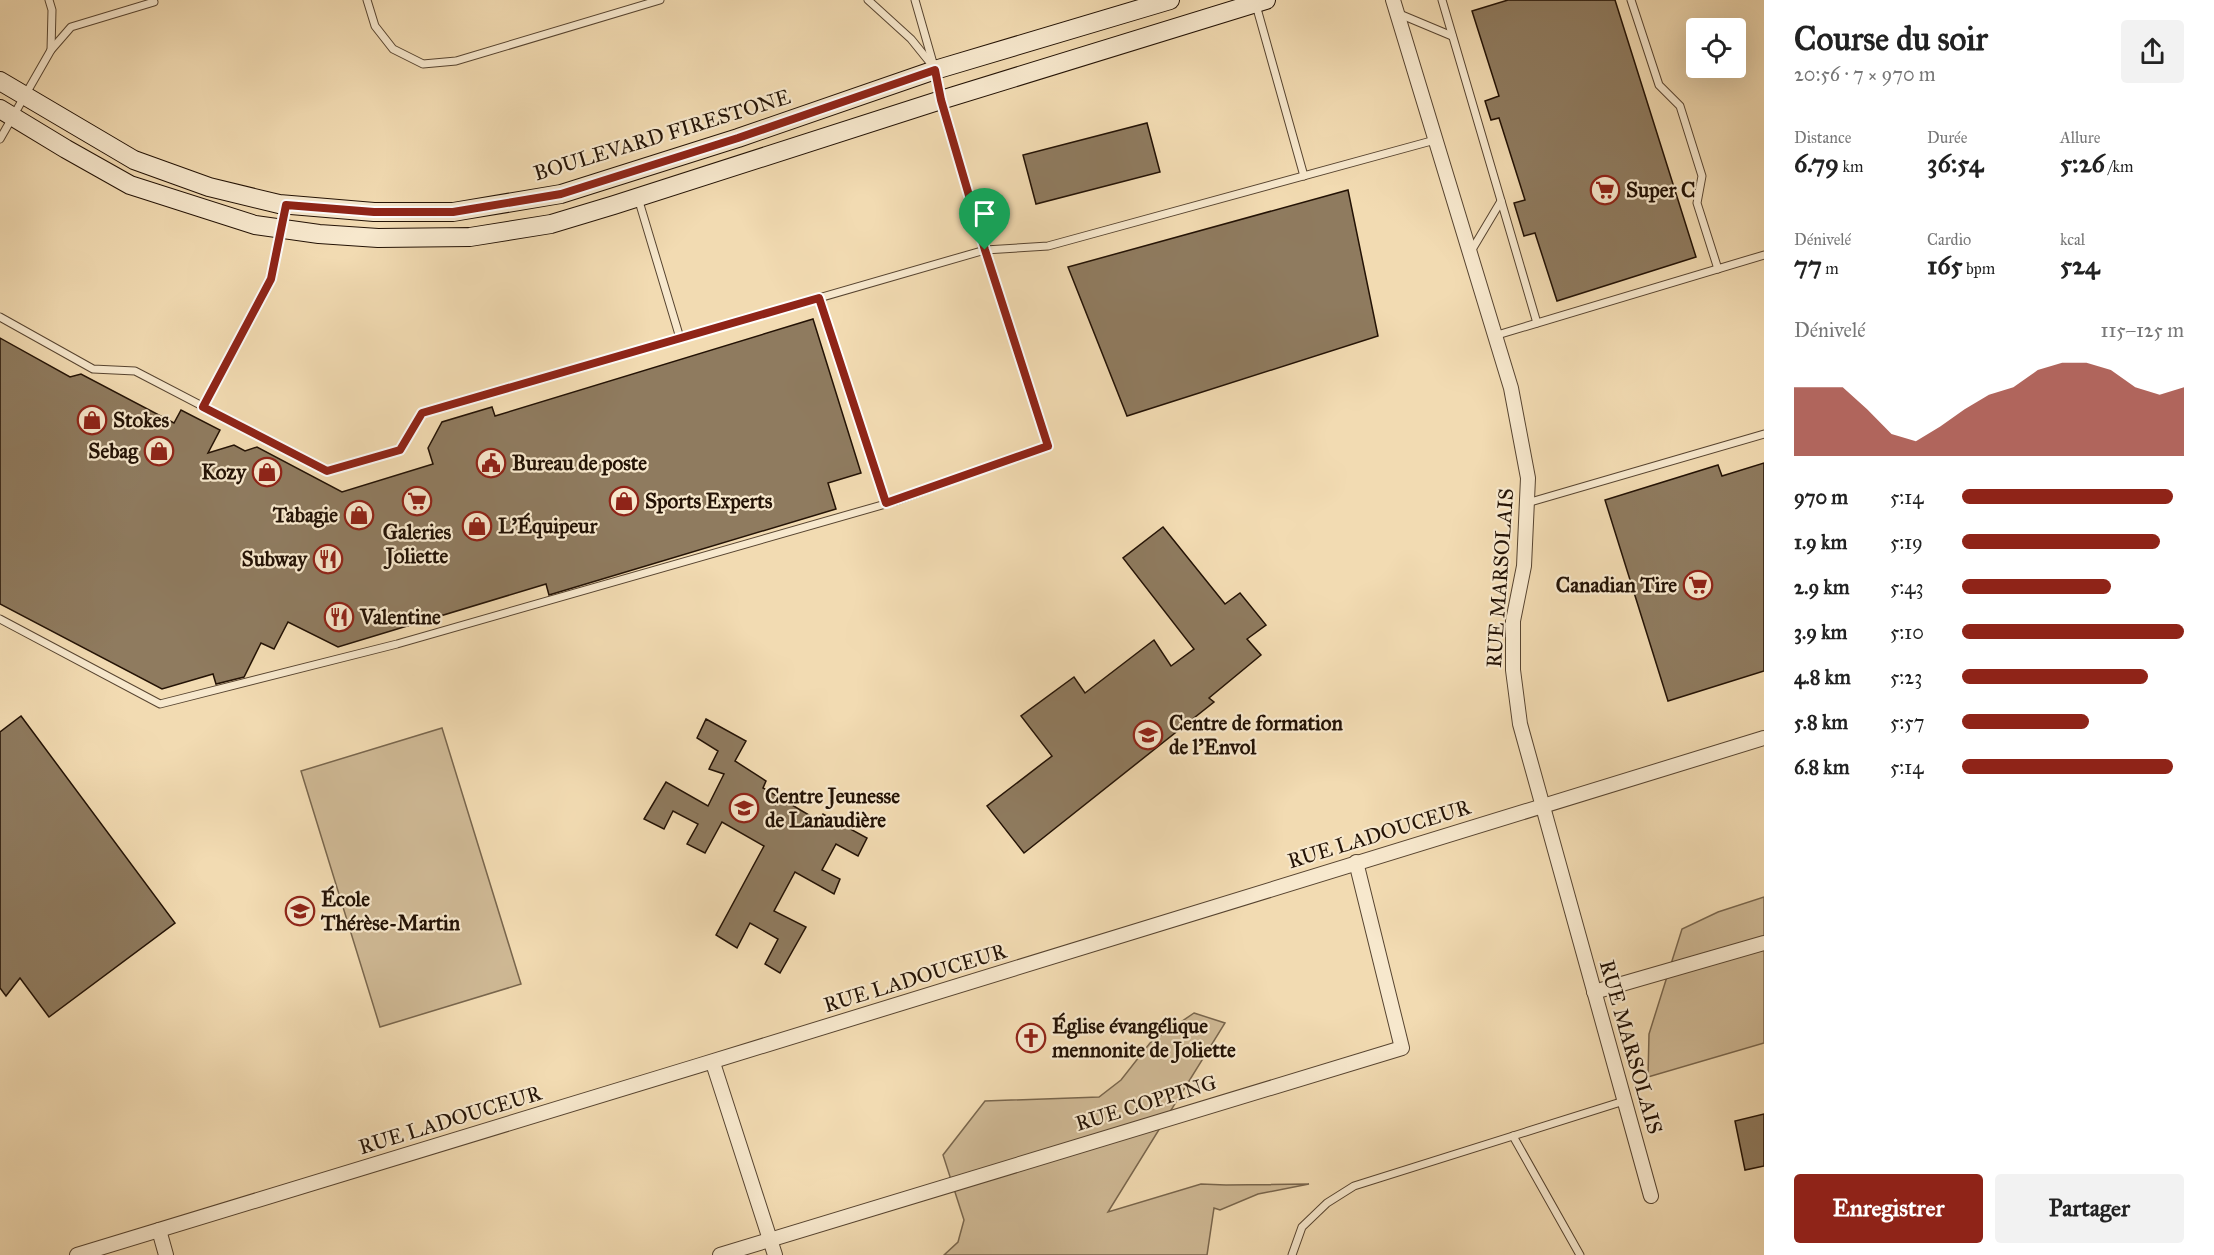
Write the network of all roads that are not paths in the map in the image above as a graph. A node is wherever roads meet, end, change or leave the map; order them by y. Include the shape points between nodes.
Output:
1 (49, 0) edge
2 (367, 0) edge
3 (660, 0) edge
4 (868, 0) edge
5 (915, 0) edge
6 (1170, 0) edge
7 (1442, 0) edge
8 (1631, 0) edge
9 (154, 2) dead end
10 (1261, 2) edge
11 (1394, 6) edge
12 (1452, 36) junction
13 (51, 50) junction
14 (935, 70) junction
15 (0, 81) edge
16 (25, 96) junction
17 (941, 100) junction
18 (6, 113) edge
19 (0, 139) edge
20 (1434, 140) junction
21 (1304, 176) junction
22 (638, 198) junction
23 (1501, 201) junction
24 (286, 205) junction
25 (282, 229) junction
26 (985, 250) junction
27 (1469, 255) junction
28 (1764, 255) edge
29 (1718, 269) junction
30 (819, 298) junction
31 (0, 317) edge
32 (1537, 323) junction
33 (1494, 336) junction
34 (680, 338) junction
35 (203, 407) junction
36 (1764, 434) edge
37 (886, 503) junction
38 (1527, 503) junction
39 (0, 619) edge
40 (1764, 738) edge
41 (1542, 806) junction
42 (1356, 862) junction
43 (1764, 943) edge
44 (1594, 992) junction
45 (713, 1063) junction
46 (1624, 1101) junction
47 (1513, 1136) junction
48 (1651, 1196) dead end
49 (159, 1230) junction
50 (770, 1240) junction
51 (77, 1255) edge
52 (166, 1255) edge
53 (720, 1255) edge
54 (775, 1255) edge
55 (1292, 1255) edge
56 (1580, 1255) edge

1 - 13 lane
2 - 3 lane via 375,26 393,49 423,64 456,61
4 - 14 lane via 911,39
5 - 14 lane
6 - 14 main road, BOULEVARD FIRESTONE
7 - 12 lane
8 - 29 lane via 1659,85 1680,106 1702,176 1697,203
9 - 13 lane via 71,27
10 - 17 main road
10 - 21 lane
11 - 12 lane
11 - 20 street, RUE MARSOLAIS
12 - 23 lane
13 - 16 lane
14 - 17 lane
14 - 24 main road, BOULEVARD FIRESTONE via 561,194 453,212 374,212
15 - 16 main road, BOULEVARD FIRESTONE
16 - 18 lane
16 - 24 main road, BOULEVARD FIRESTONE via 134,159 209,187
17 - 22 main road
17 - 26 lane
18 - 19 lane
18 - 25 main road via 130,184 255,225
20 - 21 lane
20 - 27 street, RUE MARSOLAIS
21 - 26 lane via 1048,246
22 - 25 main road via 551,224 470,237 378,238
22 - 34 lane
23 - 27 lane
23 - 32 lane
24 - 25 lane
25 - 35 lane via 271,279
26 - 30 lane
26 - 37 lane via 1048,446
27 - 33 street, RUE MARSOLAIS
28 - 29 lane
29 - 32 lane
30 - 34 lane
30 - 37 lane
31 - 35 lane via 93,369 135,371
32 - 33 lane
33 - 38 street, RUE MARSOLAIS via 1511,388 1528,478
34 - 35 lane via 422,413 400,450 327,471
36 - 38 lane
37 - 39 lane via 397,644 160,704
38 - 41 street, RUE MARSOLAIS via 1524,566 1514,621 1513,670 1520,724
40 - 41 street, RUE LADOUCEUR
41 - 42 street, RUE LADOUCEUR
41 - 44 street, RUE MARSOLAIS
42 - 45 street, RUE LADOUCEUR
42 - 50 street, RUE COPPING via 1402,1048
43 - 44 street
44 - 46 street, RUE MARSOLAIS
45 - 49 street, RUE LADOUCEUR
45 - 50 street
46 - 47 lane
46 - 48 street, RUE MARSOLAIS
47 - 55 lane via 1354,1186 1327,1203 1302,1227
47 - 56 lane
49 - 51 street, RUE LADOUCEUR
49 - 52 street
50 - 53 street, RUE COPPING
50 - 54 street

